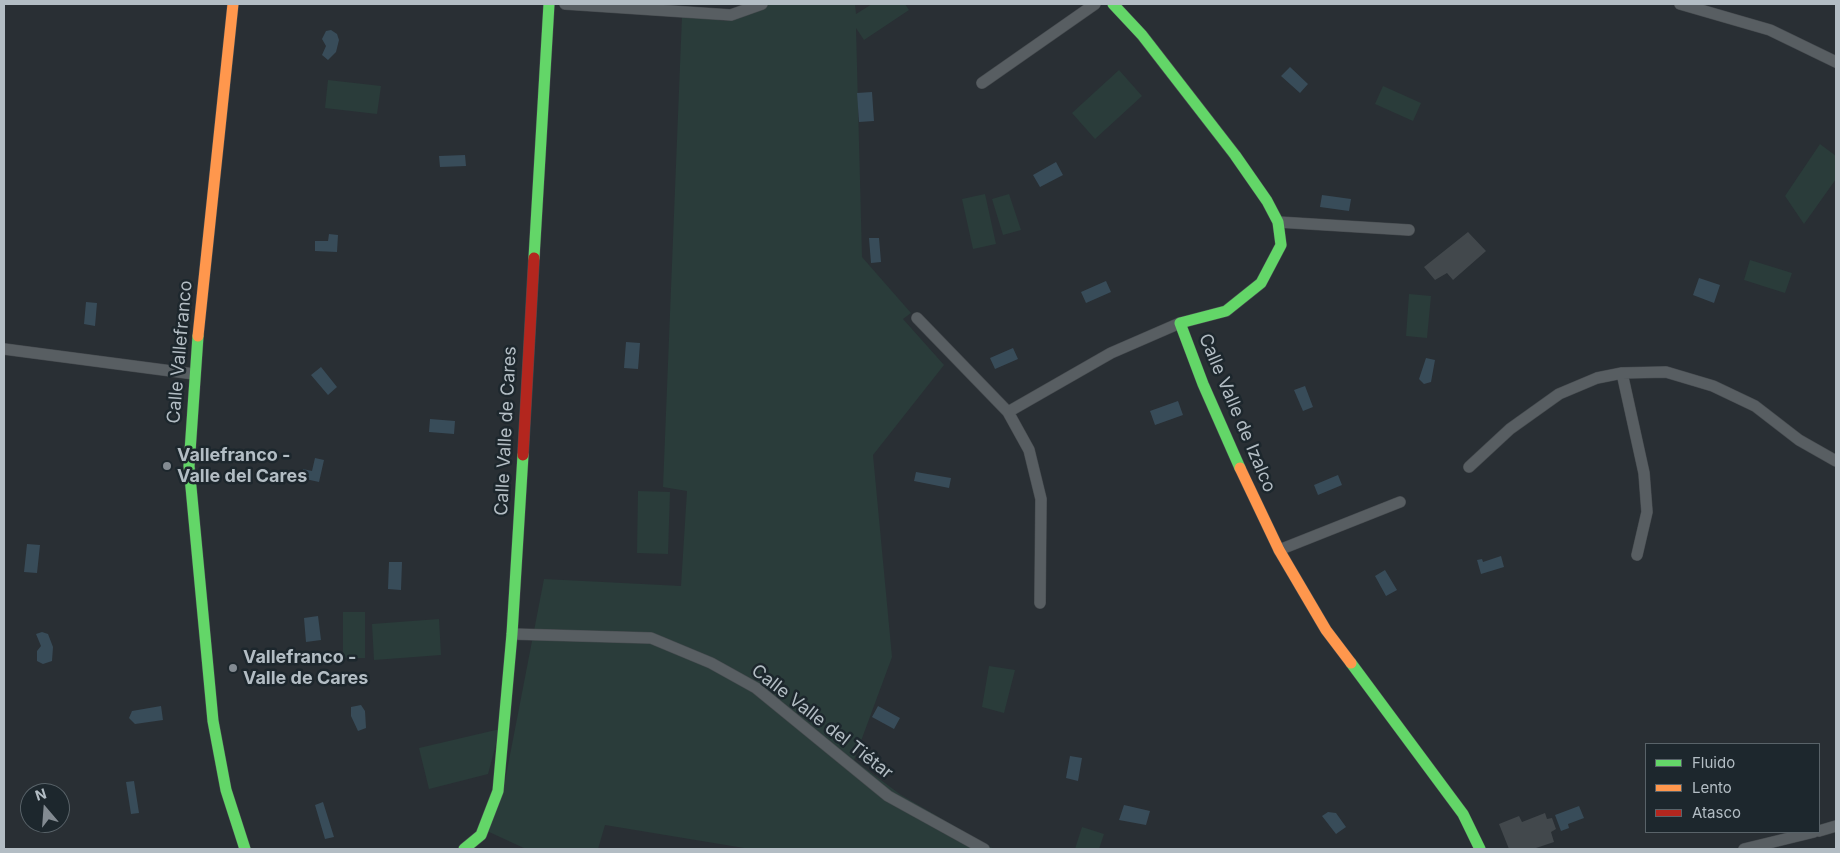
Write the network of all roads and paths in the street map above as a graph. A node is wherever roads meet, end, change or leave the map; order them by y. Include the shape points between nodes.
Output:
1 (233, 4) edge
2 (548, 4) edge
3 (565, 4) edge
4 (762, 4) edge
5 (1095, 4) edge
6 (1113, 4) edge
7 (1680, 4) edge
8 (1836, 62) edge
9 (982, 83) dead end
10 (1278, 222) junction
11 (1409, 230) dead end
12 (916, 318) dead end
13 (1180, 323) junction
14 (4, 348) edge
15 (1622, 373) junction
16 (194, 374) junction
17 (1008, 412) junction
18 (1836, 461) edge
19 (1469, 467) dead end
20 (1400, 502) dead end
21 (1279, 550) junction
22 (1637, 556) dead end
23 (1040, 603) dead end
24 (512, 634) junction
25 (1836, 826) edge
26 (1820, 830) edge
27 (1791, 834) edge
28 (245, 849) edge
29 (464, 849) edge
30 (984, 849) edge
31 (1480, 849) edge
32 (1744, 849) edge

1 - 16 street, Calle Vallefranco
2 - 24 street, Calle Valle de Cares
3 - 4 street via 731,15
5 - 9 street
6 - 10 street, Calle Valle de Izalco via 1142,35 1235,155
7 - 8 street via 1770,30
10 - 11 street
10 - 13 street, Calle Valle de Izalco via 1281,245 1261,283 1226,311
12 - 17 street
13 - 17 street via 1111,353
13 - 21 street, Calle Valle de Izalco via 1237,462
14 - 16 street
15 - 18 street via 1666,372 1713,386 1755,406 1799,440
15 - 19 street via 1597,378 1559,394 1510,429
15 - 22 street via 1644,473 1647,512
16 - 28 street, Calle Vallefranco via 189,466 212,712 226,790
17 - 23 street via 1029,450 1041,500
20 - 21 street
21 - 31 street, Calle Valle de Izalco via 1326,630 1463,814
24 - 29 street, Calle Valle de Cares via 498,791 481,835
24 - 30 street, Calle Valle del Tiétar via 651,638 711,663 756,688 888,796
25 - 26 street
27 - 32 street

